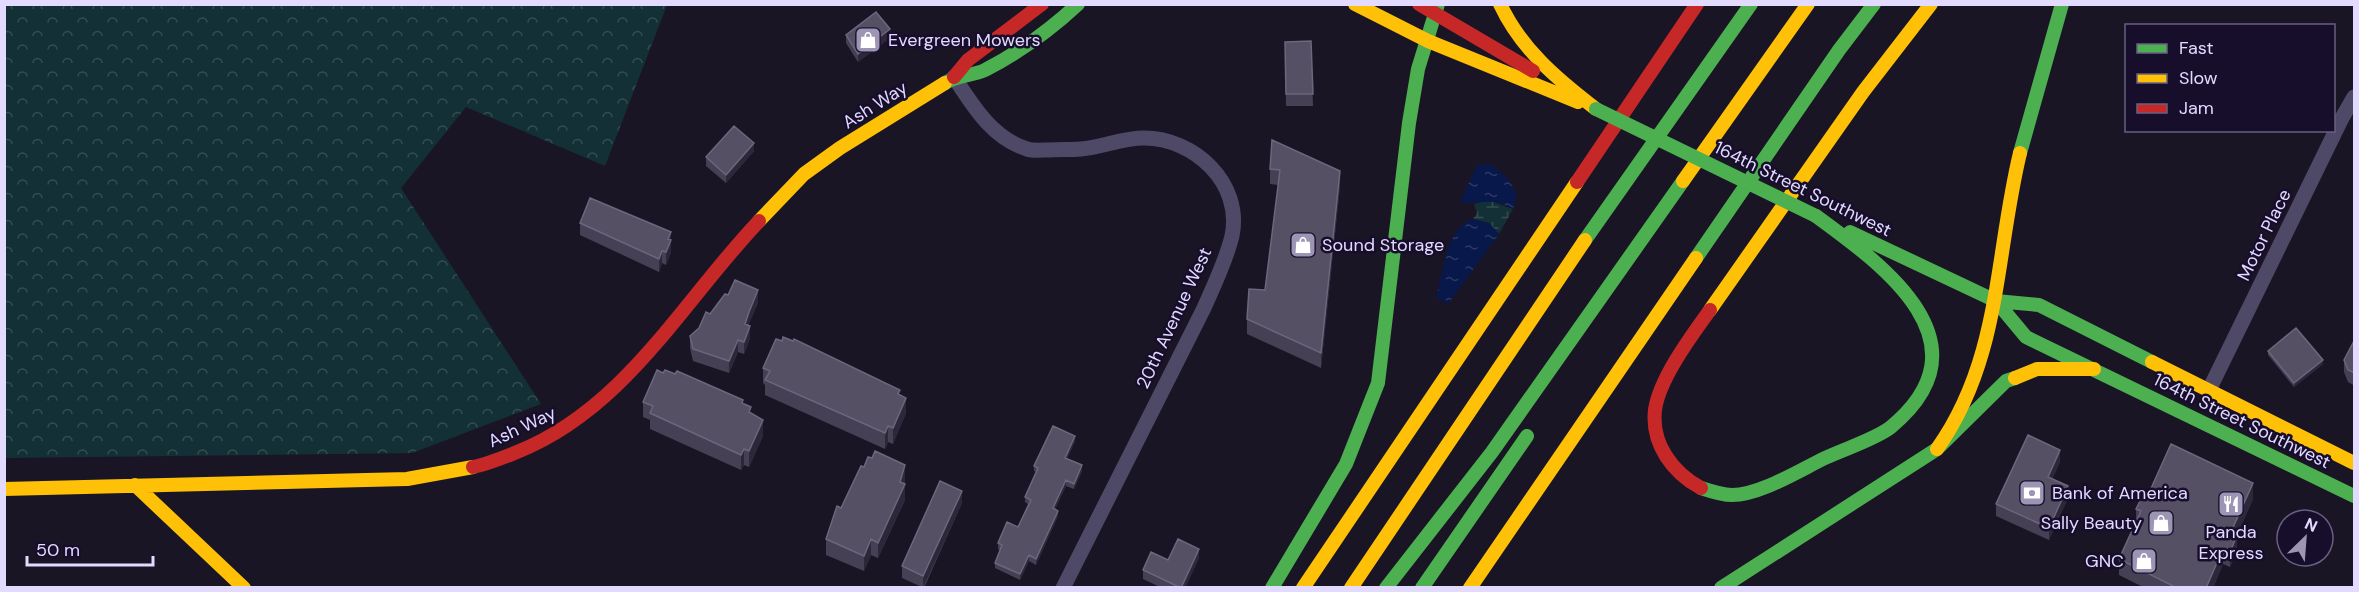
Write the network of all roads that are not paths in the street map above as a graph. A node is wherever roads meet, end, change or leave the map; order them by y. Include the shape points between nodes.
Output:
1 (1042, 4) edge
2 (1078, 4) edge
3 (1355, 4) edge
4 (1419, 4) edge
5 (1500, 4) edge
6 (1697, 4) edge
7 (1751, 4) edge
8 (1808, 4) edge
9 (1824, 4) edge
10 (1874, 4) edge
11 (1931, 4) edge
12 (2062, 4) edge
13 (1437, 9) edge
14 (1428, 40) junction
15 (1791, 53) dead end
16 (954, 77) junction
17 (2355, 97) edge
18 (1596, 109) junction
19 (1724, 150) dead end
20 (1704, 180) dead end
21 (1816, 216) junction
22 (1996, 301) junction
23 (2094, 369) junction
24 (2209, 390) junction
25 (1536, 423) dead end
26 (1937, 449) junction
27 (2355, 463) edge
28 (135, 485) junction
29 (4, 489) edge
30 (2355, 496) edge
31 (244, 588) edge
32 (1063, 588) edge
33 (1272, 588) edge
34 (1302, 588) edge
35 (1351, 588) edge
36 (1386, 588) edge
37 (1422, 588) edge
38 (1470, 588) edge
39 (1721, 588) edge

1 - 16 main road, Ash Way via 968,60
2 - 16 main road, Ash Way via 1060,21 983,71
3 - 14 main road, 164th Street Southwest
4 - 13 main road, 164th Street Southwest
5 - 18 main road via 1511,26 1538,60
6 - 34 main road
7 - 35 main road via 1579,249
8 - 36 main road via 1492,452
9 - 15 main road
10 - 38 main road
11 - 21 main road via 1849,111 1693,334 1659,394 1655,425 1664,456 1687,481 1701,489 1733,495 1764,487 1890,428 1907,414 1925,388 1932,363 1932,340 1912,296 1860,248
12 - 22 main road via 2005,221
13 - 14 main road
13 - 18 main road, 164th Street Southwest
14 - 18 main road, 164th Street Southwest
14 - 33 main road via 1418,69 1409,123 1375,393 1367,422 1351,458
16 - 28 main road, Ash Way via 804,174 747,234 626,379 577,421 540,443 484,465 407,480
16 - 32 street, 20th Avenue West via 977,112 1001,137 1028,150 1080,149 1143,138 1171,141 1193,150 1210,164 1233,213 1232,234 1216,281
17 - 24 street, Motor Place
18 - 21 main road, 164th Street Southwest, bridge
19 - 20 main road
21 - 22 main road, 164th Street Southwest
22 - 23 main road, 164th Street Southwest via 2026,337
22 - 24 main road, 164th Street Southwest via 2039,305
22 - 26 main road via 1988,341 1963,409
23 - 26 main road via 2037,369 2006,381
23 - 30 main road, 164th Street Southwest
24 - 27 main road, 164th Street Southwest
25 - 37 main road
26 - 39 main road
28 - 29 main road, Ash Way
28 - 31 main road

